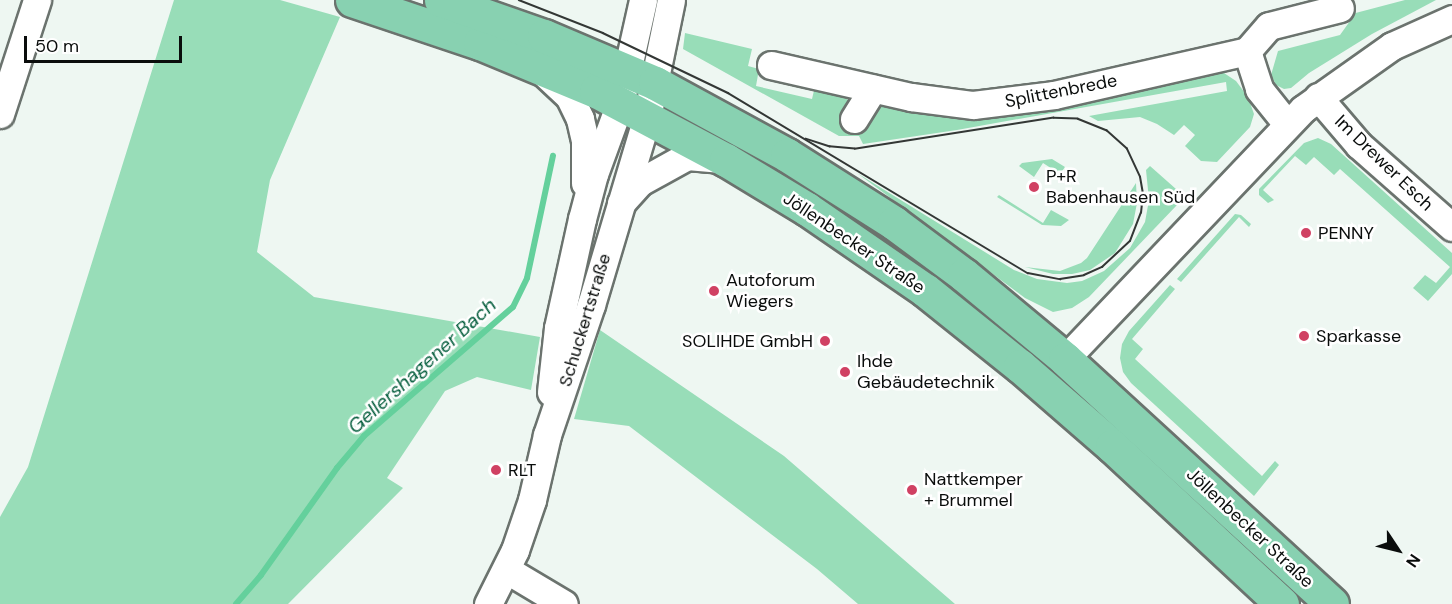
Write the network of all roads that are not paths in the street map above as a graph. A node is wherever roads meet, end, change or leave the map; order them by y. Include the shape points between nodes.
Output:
1 (37, 0) edge
2 (352, 0) edge
3 (441, 0) edge
4 (643, 0) edge
5 (671, 0) edge
6 (1340, 8) dead end
7 (1452, 19) edge
8 (1247, 51) junction
9 (525, 61) junction
10 (771, 64) dead end
11 (641, 76) junction
12 (873, 88) junction
13 (1318, 97) junction
14 (633, 110) junction
15 (0, 114) edge
16 (854, 119) dead end
17 (1287, 124) junction
18 (726, 160) junction
19 (620, 204) junction
20 (582, 219) junction
21 (1452, 227) edge
22 (1065, 359) junction
23 (1041, 385) junction
24 (547, 435) junction
25 (507, 570) junction
26 (488, 604) edge
27 (564, 604) edge
28 (1282, 604) edge
29 (1332, 604) edge

1 - 15 street
2 - 9 main road, Jöllenbecker Straße via 449,31
3 - 11 main road, Jöllenbecker Straße
4 - 11 street
5 - 11 street
6 - 8 street via 1269,26
7 - 13 street via 1392,46
8 - 12 street, Splittenbrede via 1063,93 989,104 940,102
8 - 17 street via 1259,89
9 - 14 main road, Jöllenbecker Straße
9 - 20 street, Schuckertstraße via 549,76 568,96 584,129
10 - 12 street, Splittenbrede
11 - 14 street
11 - 22 main road, Jöllenbecker Straße via 761,140 861,201 964,275
12 - 16 street
13 - 17 street
13 - 21 street, Im Drewer Esch via 1359,145
14 - 18 main road, Jöllenbecker Straße
14 - 19 street, Schuckertstraße
14 - 20 street, Schuckertstraße via 594,174
17 - 22 street
18 - 19 street, Schuckertstraße via 687,156 640,182
18 - 23 main road, Jöllenbecker Straße via 865,247 960,317
19 - 24 street, Schuckertstraße
20 - 24 street, Schuckertstraße via 558,328
22 - 23 main road
22 - 29 main road, Jöllenbecker Straße
23 - 28 main road, Jöllenbecker Straße
24 - 25 street, Schuckertstraße via 532,500
25 - 26 street, Schuckertstraße
25 - 27 street

